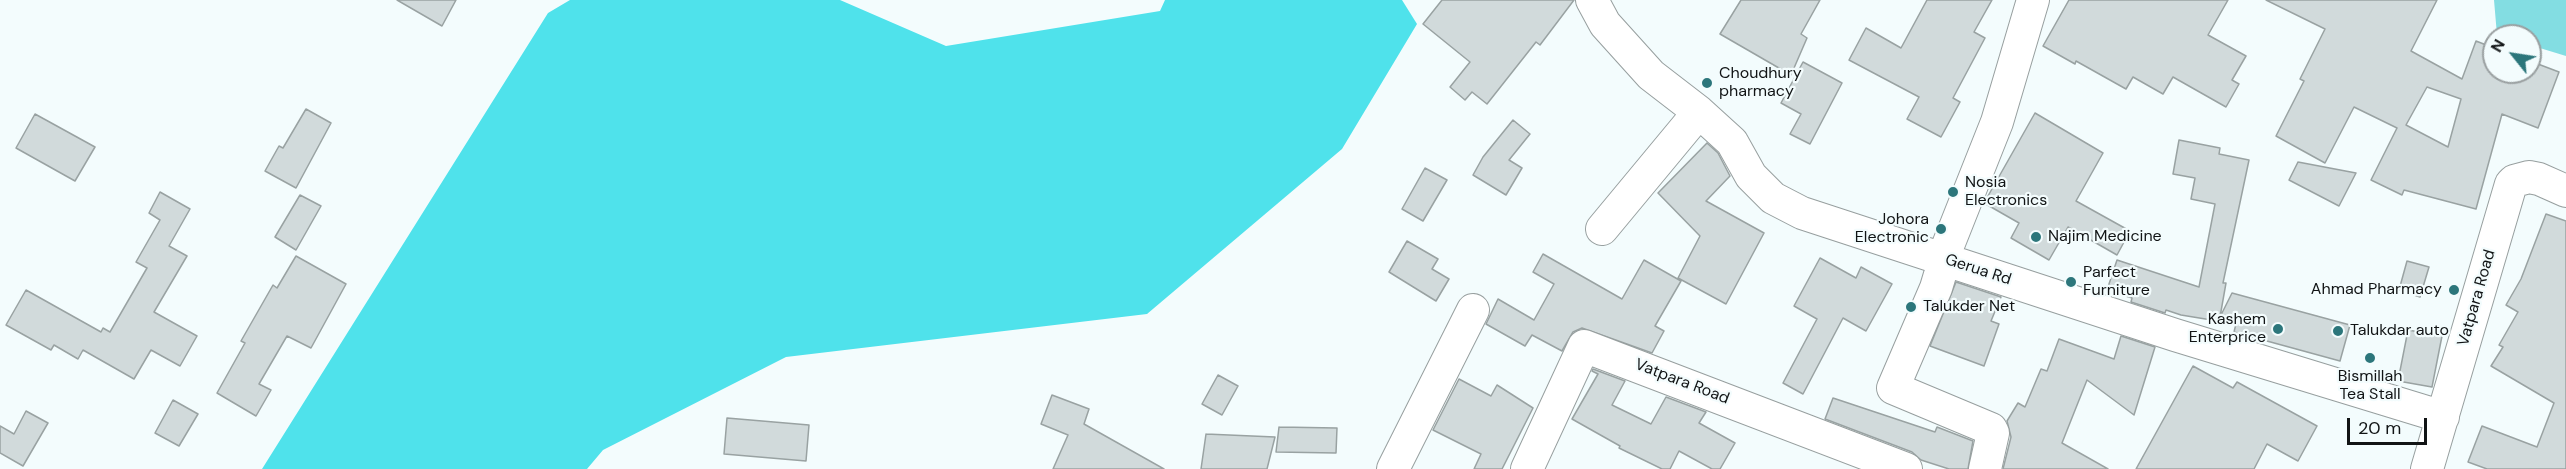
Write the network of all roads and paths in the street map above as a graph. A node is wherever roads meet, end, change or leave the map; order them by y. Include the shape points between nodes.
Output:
1 (2033, 0) edge
2 (1604, 8) edge
3 (1699, 112) junction
4 (2566, 191) edge
5 (1602, 229) dead end
6 (1942, 258) junction
7 (1473, 310) dead end
8 (2443, 417) junction
9 (1393, 469) edge
10 (1527, 469) edge
11 (1906, 469) edge
12 (1985, 469) edge
13 (2427, 469) edge

1 - 6 street via 1997,122
2 - 3 street, Gerua Rd via 1651,75
3 - 5 street
3 - 6 street, Gerua Rd via 1732,142 1751,176 1773,198 1802,213
4 - 8 street, Vatpara Road via 2529,177 2511,184
6 - 8 street, Gerua Rd
6 - 12 street via 1936,288 1893,389 1991,429
7 - 9 street
8 - 13 street, Vatpara Road
10 - 11 street, Vatpara Road via 1584,346

